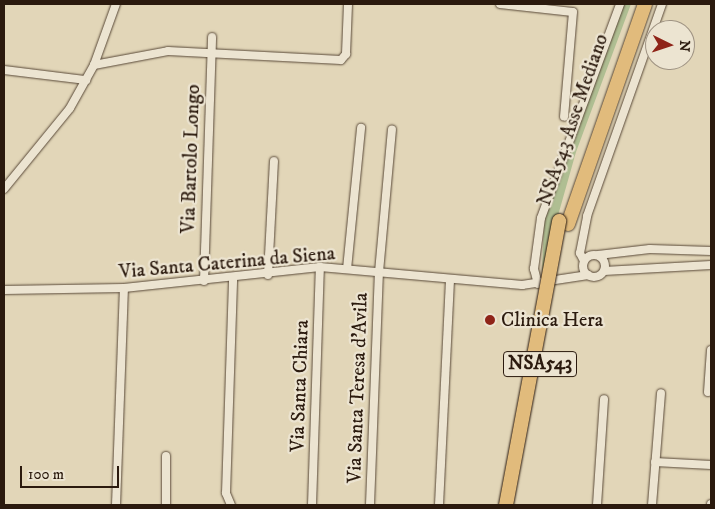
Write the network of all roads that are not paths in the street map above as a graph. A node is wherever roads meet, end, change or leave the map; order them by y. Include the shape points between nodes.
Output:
1 (116, 4) edge
2 (348, 4) edge
3 (500, 4) edge
4 (620, 4) edge
5 (635, 4) edge
6 (645, 4) edge
7 (662, 4) edge
8 (212, 37) dead end
9 (211, 54) junction
10 (94, 65) junction
11 (4, 70) edge
12 (86, 80) junction
13 (564, 118) dead end
14 (361, 128) dead end
15 (392, 130) dead end
16 (274, 162) dead end
17 (4, 189) edge
18 (564, 223) junction
19 (711, 251) edge
20 (598, 255) junction
21 (711, 265) edge
22 (320, 267) junction
23 (585, 268) junction
24 (347, 269) junction
25 (604, 271) junction
26 (378, 272) junction
27 (268, 274) junction
28 (233, 279) junction
29 (450, 279) junction
30 (204, 281) junction
31 (538, 284) junction
32 (124, 288) junction
33 (4, 290) edge
34 (711, 350) edge
35 (708, 392) dead end
36 (661, 393) dead end
37 (604, 399) dead end
38 (166, 456) dead end
39 (655, 462) junction
40 (711, 465) edge
41 (116, 505) edge
42 (166, 505) edge
43 (231, 505) edge
44 (312, 505) edge
45 (370, 505) edge
46 (439, 505) edge
47 (506, 505) edge
48 (515, 505) edge
49 (597, 505) edge
50 (652, 505) edge

1 - 10 street
2 - 9 street via 346,54 341,60
3 - 13 street via 573,12
4 - 31 street via 541,218 534,269
5 - 18 highway, NSA543 Asse Mediano / NSA543
6 - 18 highway
7 - 23 street via 588,216 580,253
8 - 9 street, Via Bartolo Longo
9 - 10 street via 168,51
9 - 30 street, Via Bartolo Longo
10 - 12 street
11 - 12 street
12 - 17 street via 70,108
14 - 24 street
15 - 26 street, Via Santa Teresa d'Avila
16 - 27 street
18 - 47 highway, bridge
18 - 48 highway, NSA543 Asse Mediano / NSA543
19 - 20 street via 650,249
20 - 23 street
20 - 25 street via 606,262
21 - 25 street
22 - 24 street, Via Santa Caterina da Siena
22 - 27 street, Via Santa Caterina da Siena
22 - 44 street, Via Santa Chiara
23 - 25 street
23 - 31 street, Via Santa Caterina da Siena via 573,280
24 - 26 street, Via Santa Caterina da Siena
26 - 29 street, Via Santa Caterina da Siena
26 - 45 street, Via Santa Teresa d'Avila
27 - 28 street, Via Santa Caterina da Siena
28 - 30 street, Via Santa Caterina da Siena
28 - 43 street via 226,492
29 - 31 street, Via Santa Caterina da Siena
29 - 46 street
30 - 32 street, Via Santa Caterina da Siena
32 - 33 street, Via Santa Caterina da Siena
32 - 41 street
34 - 35 street
36 - 39 street
37 - 49 street
38 - 42 street
39 - 40 street
39 - 50 street

